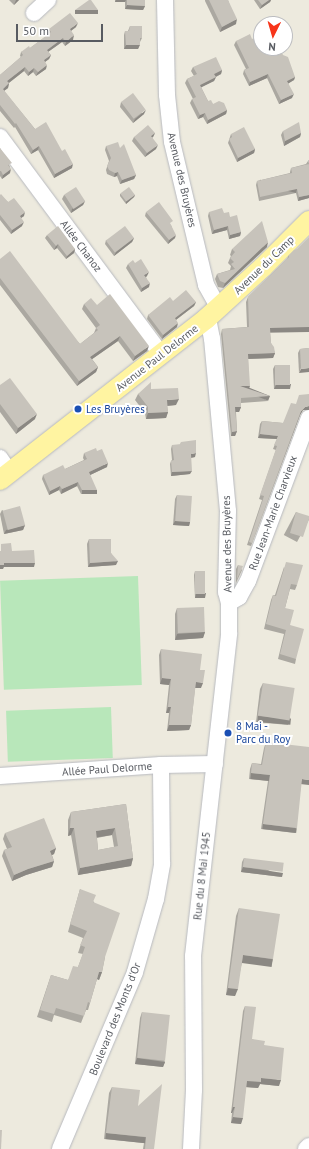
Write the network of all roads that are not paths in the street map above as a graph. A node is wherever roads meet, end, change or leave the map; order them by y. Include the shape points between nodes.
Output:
1 (48, 0) edge
2 (165, 0) edge
3 (34, 13) dead end
4 (0, 137) edge
5 (309, 221) edge
6 (212, 314) junction
7 (162, 354) junction
8 (309, 418) edge
9 (3, 471) edge
10 (229, 603) junction
11 (214, 764) junction
12 (161, 766) junction
13 (0, 776) edge
14 (309, 1146) edge
15 (60, 1149) edge
16 (191, 1149) edge
17 (306, 1149) edge

1 - 3 street
2 - 6 street, Avenue des Bruyères via 167,95 172,142
4 - 7 street, Allée Chanoz
5 - 6 main road, Avenue du Camp
6 - 7 main road, Avenue Paul Delorme
6 - 10 street, Avenue des Bruyères via 209,323 228,511 226,592
7 - 9 main road, Avenue Paul Delorme
8 - 10 street, Rue Jean-Marie Charvieux via 248,581 239,597
10 - 11 street, Rue du 8 Mai 1945
11 - 12 street, Allée Paul Delorme
11 - 16 street, Rue du 8 Mai 1945 via 193,956 194,1090
12 - 13 street, Allée Paul Delorme
12 - 15 street, Boulevard des Monts d'Or via 162,864 156,899 136,972
14 - 17 street

